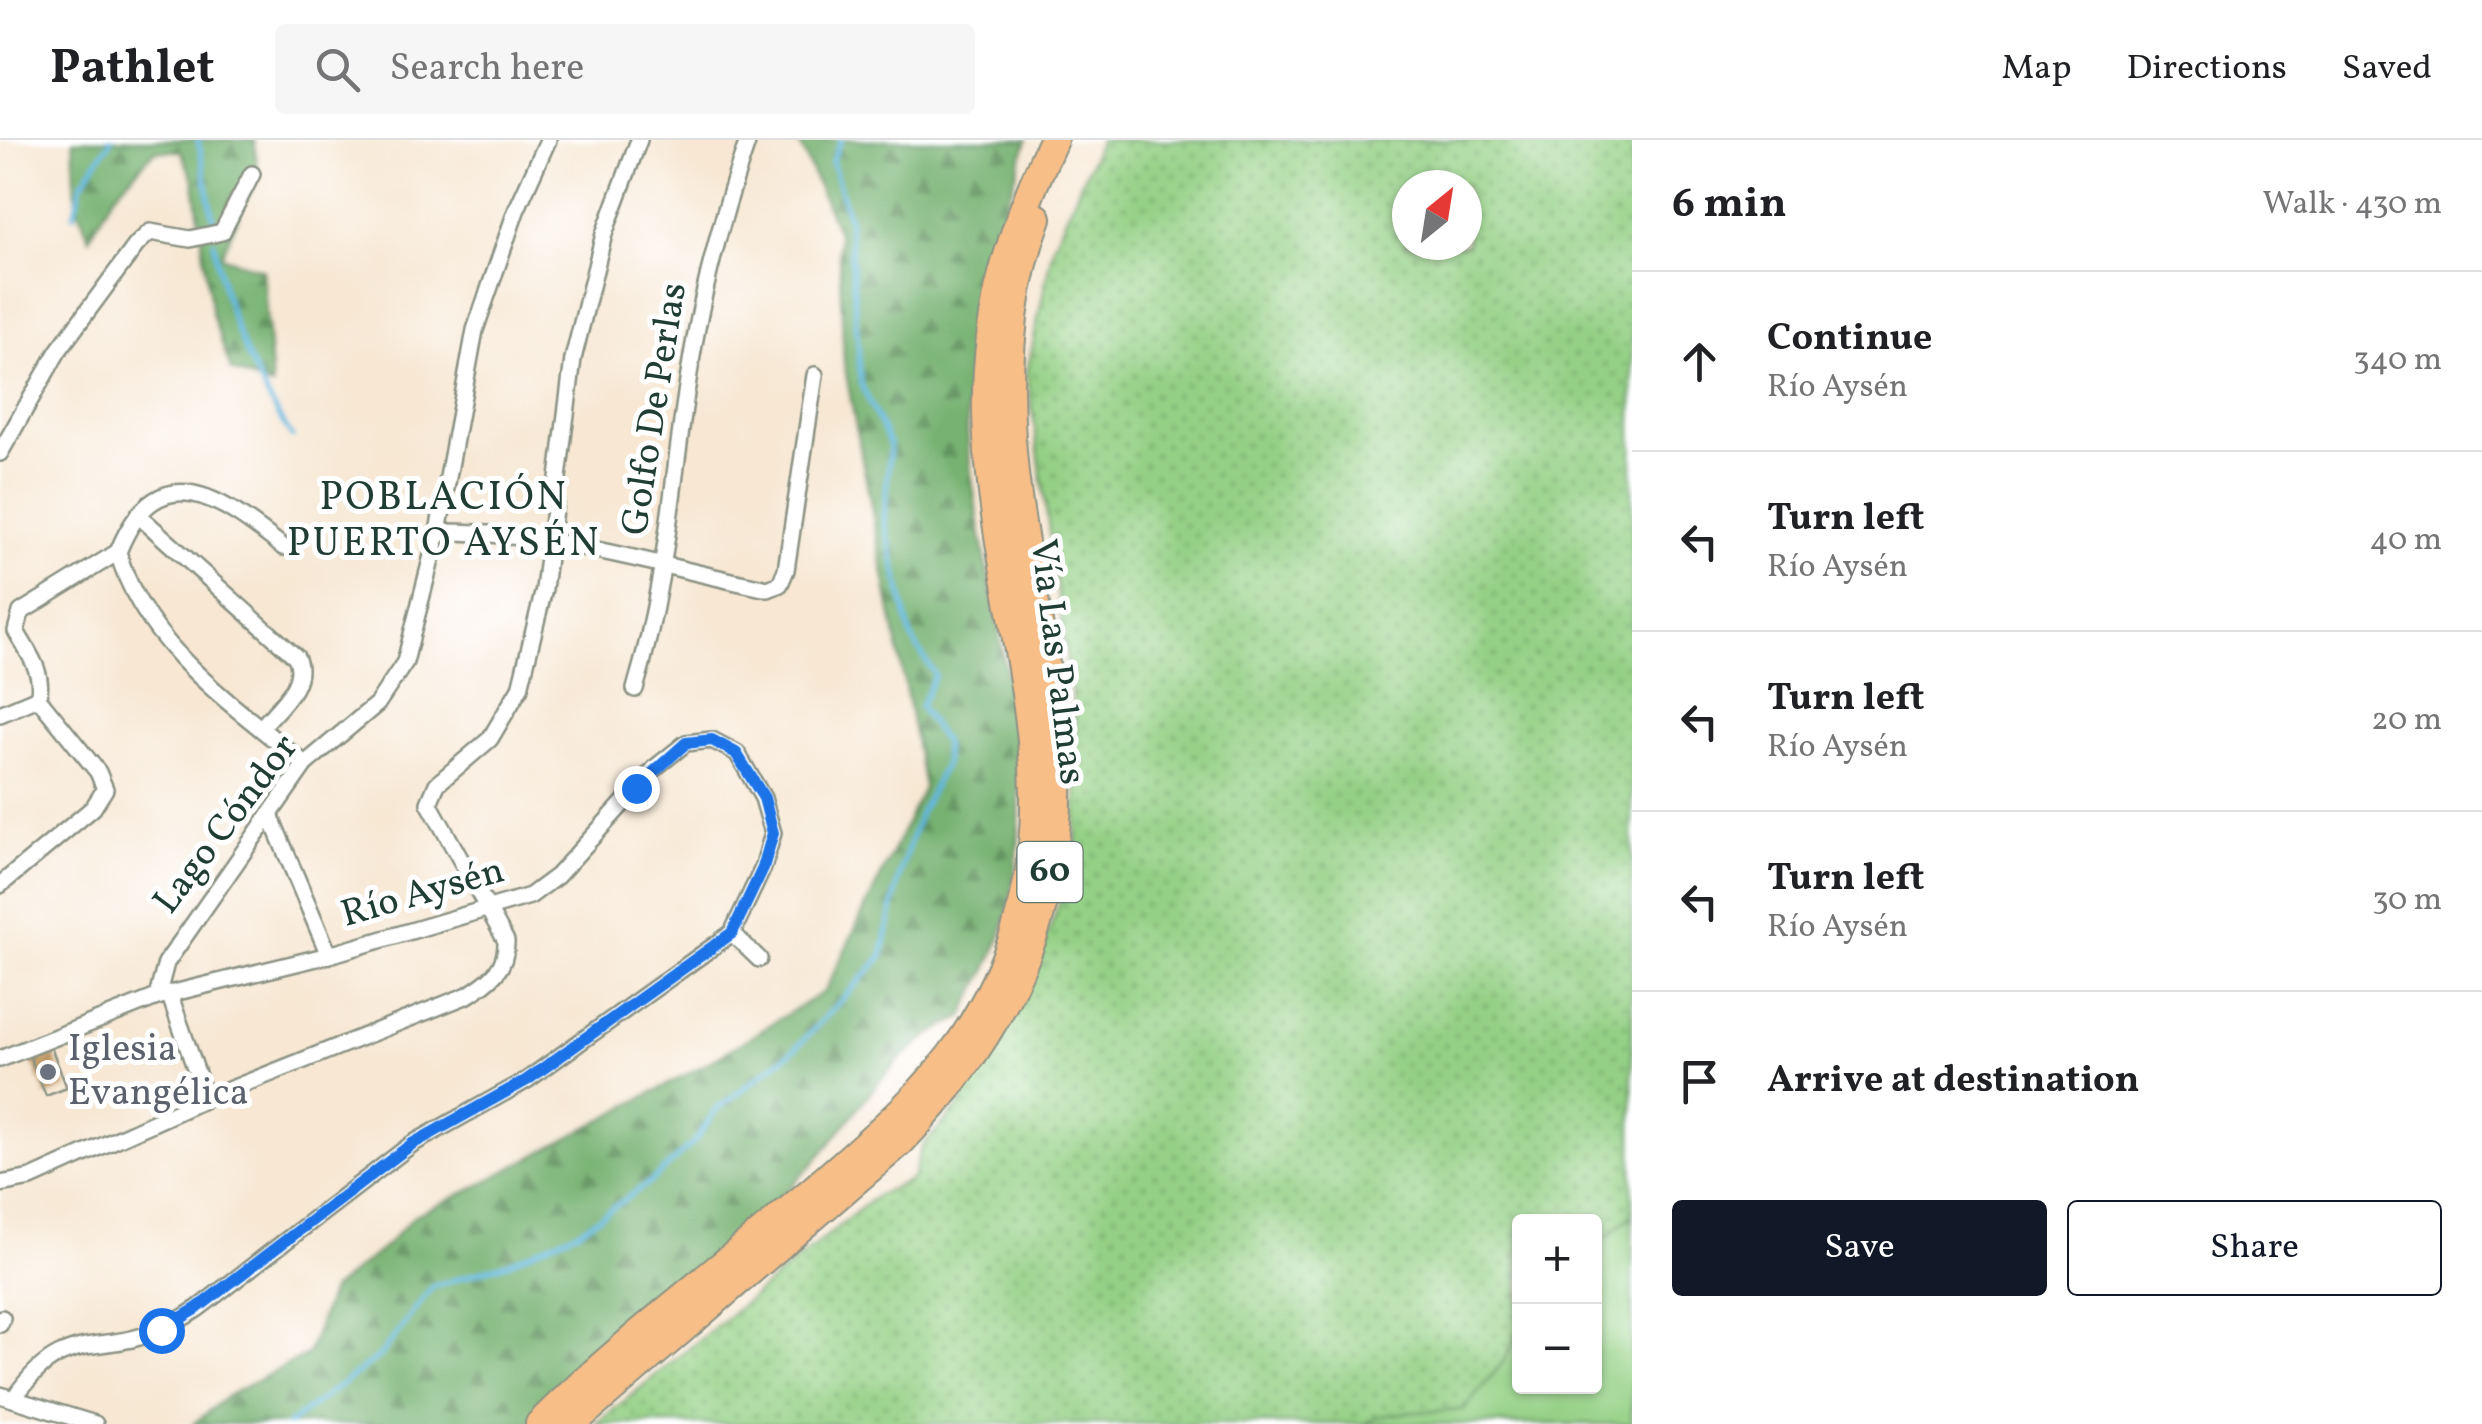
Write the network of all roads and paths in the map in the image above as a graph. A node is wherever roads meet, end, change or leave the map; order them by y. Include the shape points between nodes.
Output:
1 (548, 140) edge
2 (639, 140) edge
3 (748, 140) edge
4 (1052, 140) edge
5 (1071, 140) edge
6 (252, 174) dead end
7 (815, 375) dead end
8 (0, 454) edge
9 (138, 515) junction
10 (438, 532) junction
11 (551, 540) junction
12 (283, 547) dead end
13 (118, 552) junction
14 (665, 568) junction
15 (635, 689) dead end
16 (38, 698) junction
17 (2, 706) edge
18 (260, 728) junction
19 (304, 764) junction
20 (270, 815) junction
21 (0, 885) edge
22 (491, 910) junction
23 (732, 933) junction
24 (329, 955) junction
25 (758, 959) dead end
26 (163, 995) junction
27 (0, 1058) edge
28 (206, 1099) junction
29 (0, 1184) edge
30 (7, 1396) edge
31 (95, 1423) edge
32 (540, 1424) edge
33 (571, 1424) edge

1 - 10 street, Lago Cóndor via 475,330
2 - 11 street via 604,234 573,359
3 - 14 street, Golfo De Perlas via 692,356
4 - 32 highway, Vía Las Palmas / 60 via 1004,258 990,339 987,418 1036,764 1029,864 1006,955 963,1038 903,1110
5 - 33 highway, Vía Las Palmas / 60 via 1024,260 1008,362 1018,510 1054,733 1050,871 1035,932 998,1019 891,1162
6 - 8 street via 222,232 190,240 150,232 137,244 58,351
7 - 14 street via 780,584 768,589
9 - 12 street via 158,496 182,490 210,496
9 - 13 street
9 - 18 street via 296,657 299,681
10 - 11 street
10 - 19 street, Lago Cóndor via 396,681
11 - 14 street
11 - 22 street via 520,688 490,739 437,784 429,803
13 - 16 street via 16,620 40,674
13 - 18 street via 126,583 187,665
14 - 15 street, Golfo De Perlas
16 - 17 street
16 - 21 street via 105,789 93,808
18 - 19 street
19 - 20 street, Lago Cóndor
20 - 24 street
20 - 26 street, Lago Cóndor via 166,962
22 - 23 street, Río Aysén via 530,896 557,876 686,743 712,740 736,753 764,798 773,833
22 - 24 street, Río Aysén
22 - 28 street via 506,956 490,981
23 - 25 street
23 - 30 street, Río Aysén via 527,1080 412,1144 196,1309 161,1330 70,1348
24 - 26 street, Río Aysén
26 - 27 street, Río Aysén
26 - 28 street
28 - 29 street via 31,1178
30 - 31 street

